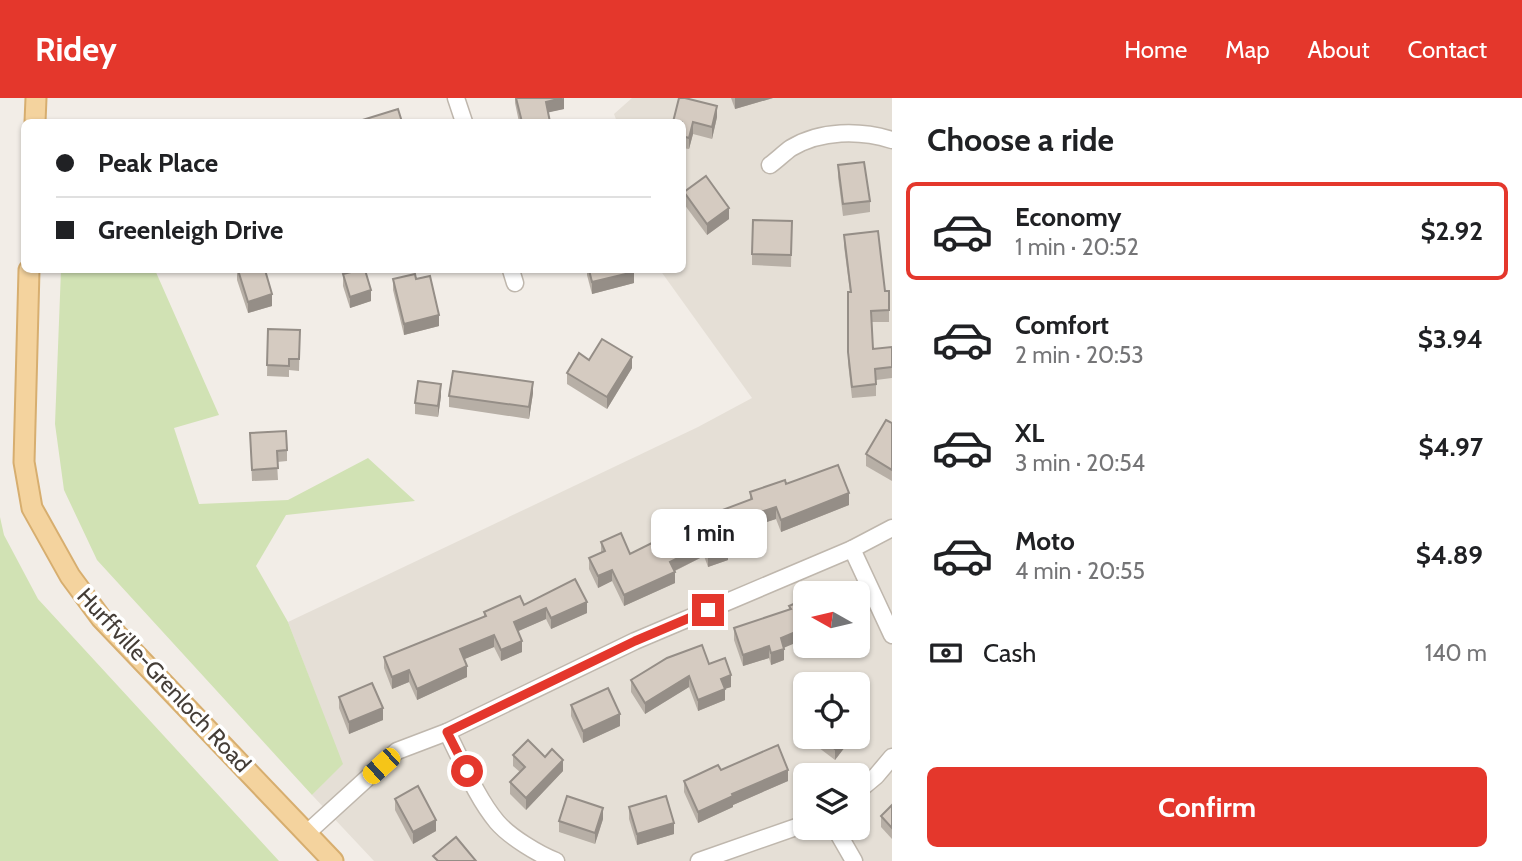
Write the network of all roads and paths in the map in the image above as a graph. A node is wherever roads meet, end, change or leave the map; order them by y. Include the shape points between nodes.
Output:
1 (36, 98) edge
2 (456, 98) edge
3 (35, 119) edge
4 (463, 119) edge
5 (892, 140) edge
6 (770, 166) dead end
7 (29, 273) edge
8 (892, 528) edge
9 (852, 549) junction
10 (892, 635) edge
11 (447, 732) junction
12 (892, 757) edge
13 (870, 781) edge
14 (793, 828) edge
15 (307, 833) junction
16 (842, 840) edge
17 (332, 861) edge
18 (556, 861) edge
19 (699, 861) edge
20 (854, 861) edge

1 - 3 main road
2 - 4 street
5 - 6 street via 859,133 834,134 791,148
7 - 15 main road, Hurffville-Grenloch Road via 24,451 32,508 101,618
8 - 9 street
9 - 10 street
9 - 11 street via 635,641
11 - 15 street via 397,751
11 - 18 street via 498,824 540,855
12 - 13 street
14 - 19 street
15 - 17 main road, Hurffville-Grenloch Road
16 - 20 street

